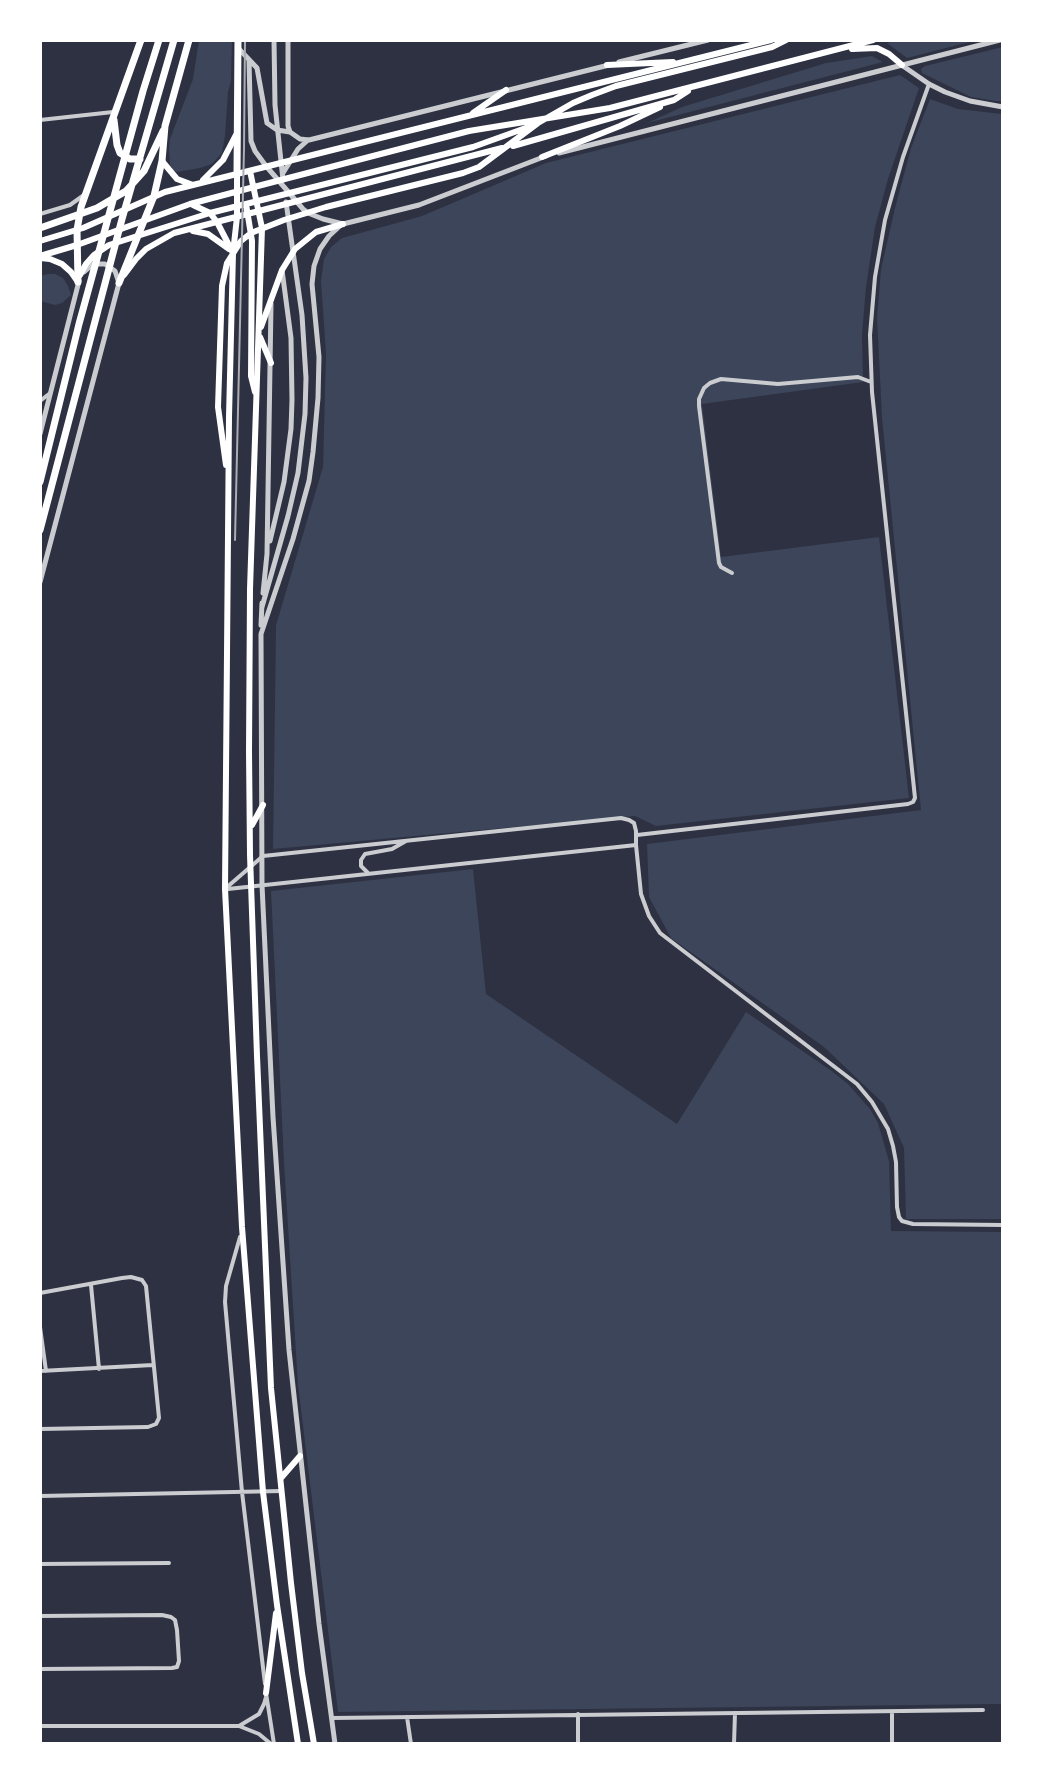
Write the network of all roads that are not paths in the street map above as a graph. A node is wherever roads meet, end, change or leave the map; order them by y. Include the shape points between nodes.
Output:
1 (141, 40) edge
2 (159, 40) edge
3 (174, 40) edge
4 (189, 40) edge
5 (274, 40) edge
6 (288, 40) edge
7 (708, 40) edge
8 (771, 40) edge
9 (786, 40) edge
10 (873, 40) edge
11 (1000, 40) edge
12 (238, 44) edge
13 (817, 55) junction
14 (249, 60) junction
15 (685, 62) junction
16 (607, 65) junction
17 (902, 65) junction
18 (929, 84) junction
19 (695, 87) junction
20 (506, 90) junction
21 (674, 100) junction
22 (1003, 107) edge
23 (115, 115) junction
24 (469, 115) junction
25 (547, 118) junction
26 (40, 120) edge
27 (538, 123) junction
28 (165, 126) junction
29 (237, 132) junction
30 (290, 132) junction
31 (309, 140) junction
32 (507, 147) junction
33 (153, 151) junction
34 (542, 157) junction
35 (162, 161) junction
36 (290, 161) junction
37 (266, 166) junction
38 (250, 171) junction
39 (237, 174) junction
40 (278, 180) junction
41 (196, 184) junction
42 (254, 187) junction
43 (88, 190) junction
44 (237, 191) junction
45 (289, 193) junction
46 (154, 196) junction
47 (257, 201) junction
48 (296, 201) junction
49 (190, 204) junction
50 (246, 204) junction
51 (237, 206) junction
52 (259, 211) junction
53 (210, 213) junction
54 (308, 213) junction
55 (40, 214) edge
56 (248, 214) junction
57 (79, 216) junction
58 (237, 217) junction
59 (147, 219) junction
60 (217, 222) junction
61 (343, 224) junction
62 (40, 228) edge
63 (262, 228) junction
64 (77, 230) junction
65 (174, 233) junction
66 (251, 233) junction
67 (140, 236) junction
68 (40, 241) edge
69 (77, 245) junction
70 (233, 253) junction
71 (40, 257) edge
72 (282, 270) junction
73 (78, 282) junction
74 (119, 283) junction
75 (271, 301) junction
76 (259, 335) junction
77 (271, 363) junction
78 (871, 382) junction
79 (49, 394) junction
80 (256, 399) junction
81 (40, 401) edge
82 (41, 424) edge
83 (40, 434) edge
84 (40, 482) edge
85 (40, 530) edge
86 (267, 554) junction
87 (732, 573) dead end
88 (40, 582) edge
89 (262, 607) junction
90 (261, 634) junction
91 (263, 805) junction
92 (250, 828) junction
93 (637, 835) junction
94 (408, 840) junction
95 (636, 845) junction
96 (263, 856) junction
97 (250, 866) junction
98 (368, 873) junction
99 (262, 885) junction
100 (251, 886) junction
101 (225, 889) junction
102 (1003, 1225) edge
103 (242, 1227) junction
104 (91, 1285) junction
105 (40, 1293) edge
106 (40, 1327) edge
107 (154, 1365) junction
108 (99, 1369) junction
109 (43, 1371) edge
110 (40, 1429) edge
111 (300, 1456) junction
112 (281, 1478) junction
113 (282, 1491) junction
114 (242, 1492) junction
115 (263, 1492) junction
116 (40, 1496) edge
117 (169, 1563) dead end
118 (40, 1564) edge
119 (277, 1605) junction
120 (40, 1616) edge
121 (40, 1669) edge
122 (266, 1693) junction
123 (983, 1710) dead end
124 (892, 1712) junction
125 (735, 1713) junction
126 (578, 1714) junction
127 (407, 1717) junction
128 (332, 1718) junction
129 (40, 1726) edge
130 (239, 1726) junction
131 (273, 1744) edge
132 (298, 1744) edge
133 (314, 1744) edge
134 (335, 1744) edge
135 (411, 1744) edge
136 (578, 1744) edge
137 (734, 1744) edge
138 (892, 1744) edge

1 - 23 highway
2 - 84 highway
3 - 85 highway
4 - 28 highway
5 - 89 street via 277,135 306,378 298,473
6 - 30 street
7 - 16 street
8 - 15 main road
9 - 25 main road via 616,86
10 - 13 main road
11 - 17 street
12 - 14 street
12 - 29 highway
13 - 17 main road via 877,48
13 - 19 main road
14 - 30 street via 259,75 266,121
14 - 37 street via 251,141
15 - 16 main road
15 - 24 main road
16 - 20 street
17 - 18 street
17 - 34 street
18 - 22 street via 970,101
18 - 78 street via 885,220 875,277
19 - 21 main road
19 - 25 main road
20 - 24 main road
20 - 31 street
21 - 32 main road
21 - 34 main road
23 - 26 street
23 - 33 highway via 120,153 136,159
23 - 43 highway
24 - 36 main road
25 - 27 main road
25 - 40 main road via 469,131
27 - 32 main road
27 - 45 main road via 473,147
28 - 33 highway
28 - 35 highway
29 - 39 highway
29 - 41 main road via 223,160
30 - 31 street
31 - 36 street
32 - 48 main road
32 - 54 main road via 463,173
33 - 57 highway via 126,191
34 - 61 street via 419,205
35 - 41 main road via 177,179
35 - 46 highway
36 - 37 main road
36 - 40 street
37 - 38 main road
37 - 40 street
38 - 39 main road
38 - 42 main road
39 - 41 main road
39 - 44 main road
40 - 42 main road
40 - 45 street
41 - 46 main road
42 - 44 main road
42 - 47 main road
43 - 55 street via 70,205
43 - 57 highway
44 - 49 main road
44 - 51 main road
45 - 47 main road
45 - 48 street
46 - 59 highway
46 - 64 main road
47 - 50 main road
47 - 52 main road
48 - 52 main road
48 - 54 street
49 - 53 main road
49 - 59 main road
50 - 51 main road
50 - 56 main road
51 - 53 main road
51 - 58 main road
52 - 56 main road
52 - 63 main road
53 - 60 main road
53 - 67 main road
54 - 61 street
54 - 63 main road
56 - 58 main road
56 - 66 main road
57 - 62 highway
57 - 64 highway
58 - 60 main road
58 - 70 main road
59 - 67 highway
59 - 69 main road
60 - 65 main road
60 - 70 main road
61 - 72 main road via 308,237
61 - 90 street via 320,249 314,266 319,357 309,481
63 - 66 main road
63 - 76 main road
64 - 68 main road
64 - 69 highway
65 - 70 main road via 208,234
65 - 74 main road via 146,249
66 - 70 main road
66 - 80 main road via 251,376
67 - 73 main road via 94,255
67 - 74 highway
69 - 71 main road
69 - 73 highway
70 - 101 main road
71 - 73 main road via 62,264
72 - 75 main road
72 - 86 street via 291,338 292,414 284,482
73 - 74 street via 85,269 100,263 115,271
73 - 79 street
74 - 88 street
75 - 76 main road
75 - 77 street
76 - 77 main road
76 - 80 main road
77 - 86 street
78 - 87 street via 858,377 778,384 721,379 704,388 699,406 719,563
78 - 93 street via 914,801
79 - 81 street
79 - 82 street
80 - 92 main road
82 - 83 street
86 - 89 street
89 - 90 street
90 - 91 street
91 - 92 main road
91 - 96 street
92 - 97 main road
93 - 94 street via 629,820 621,818
93 - 95 street
94 - 96 street
94 - 98 street via 365,854 361,866
95 - 98 street
95 - 102 street via 641,894 660,933 857,1084 872,1102 893,1146 902,1221
96 - 97 street
96 - 99 street
97 - 100 main road
97 - 101 street
98 - 99 street
99 - 100 street
99 - 111 street via 273,1117
100 - 101 street
100 - 112 main road via 271,1388
101 - 103 main road
103 - 114 street via 225,1302
103 - 115 main road
104 - 105 street
104 - 107 street via 131,1277 142,1280
104 - 108 street
106 - 109 street
107 - 108 street
107 - 110 street via 159,1418 153,1426
108 - 109 street
111 - 112 main road
111 - 128 street
112 - 113 main road
113 - 115 street
113 - 133 main road
114 - 115 street
114 - 116 street
114 - 122 street
115 - 119 main road
117 - 118 street
119 - 122 main road
119 - 132 main road
120 - 121 street via 162,1615 174,1618 177,1630 177,1667
122 - 130 street via 259,1714
122 - 131 street
123 - 124 street
124 - 125 street
124 - 138 street
125 - 126 street
125 - 137 street
126 - 127 street
126 - 136 street
127 - 128 street
127 - 135 street
128 - 134 street
129 - 130 street
130 - 131 street

